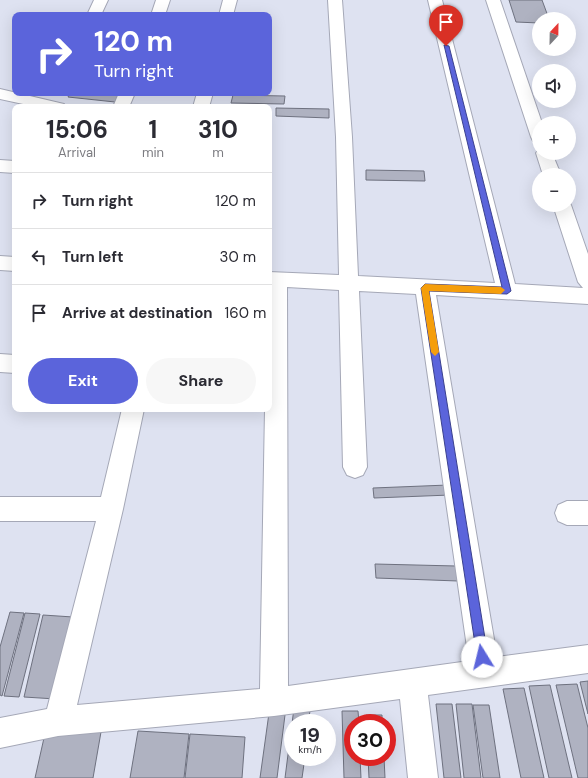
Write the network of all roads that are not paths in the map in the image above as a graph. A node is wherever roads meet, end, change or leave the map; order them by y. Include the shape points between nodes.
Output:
1 (101, 0) edge
2 (164, 0) edge
3 (230, 0) edge
4 (334, 0) edge
5 (435, 0) edge
6 (493, 0) edge
7 (95, 12) edge
8 (159, 12) edge
9 (227, 12) edge
10 (0, 94) edge
11 (12, 96) edge
12 (14, 96) edge
13 (56, 102) edge
14 (532, 116) edge
15 (0, 166) edge
16 (12, 167) edge
17 (564, 212) edge
18 (0, 263) edge
19 (12, 264) edge
20 (273, 279) edge
21 (588, 282) edge
22 (349, 283) junction
23 (425, 288) junction
24 (507, 291) junction
25 (588, 296) edge
26 (0, 364) edge
27 (12, 364) edge
28 (132, 412) edge
29 (355, 467) dead end
30 (0, 509) edge
31 (110, 509) junction
32 (588, 659) edge
33 (485, 672) junction
34 (412, 682) junction
35 (274, 702) junction
36 (58, 722) junction
37 (0, 733) edge
38 (423, 778) edge

1 - 7 street
2 - 8 street
3 - 9 street
4 - 22 street via 344,137
5 - 24 street
6 - 14 street
10 - 11 street
12 - 13 street
15 - 16 street
17 - 21 street
18 - 19 street
20 - 22 street
20 - 35 street
22 - 23 street
22 - 29 street
23 - 24 street
23 - 33 street
24 - 25 street
26 - 27 street
28 - 31 street
30 - 31 street
31 - 36 street
32 - 33 street
33 - 34 street
34 - 35 street
34 - 38 street
35 - 36 street
36 - 37 street

